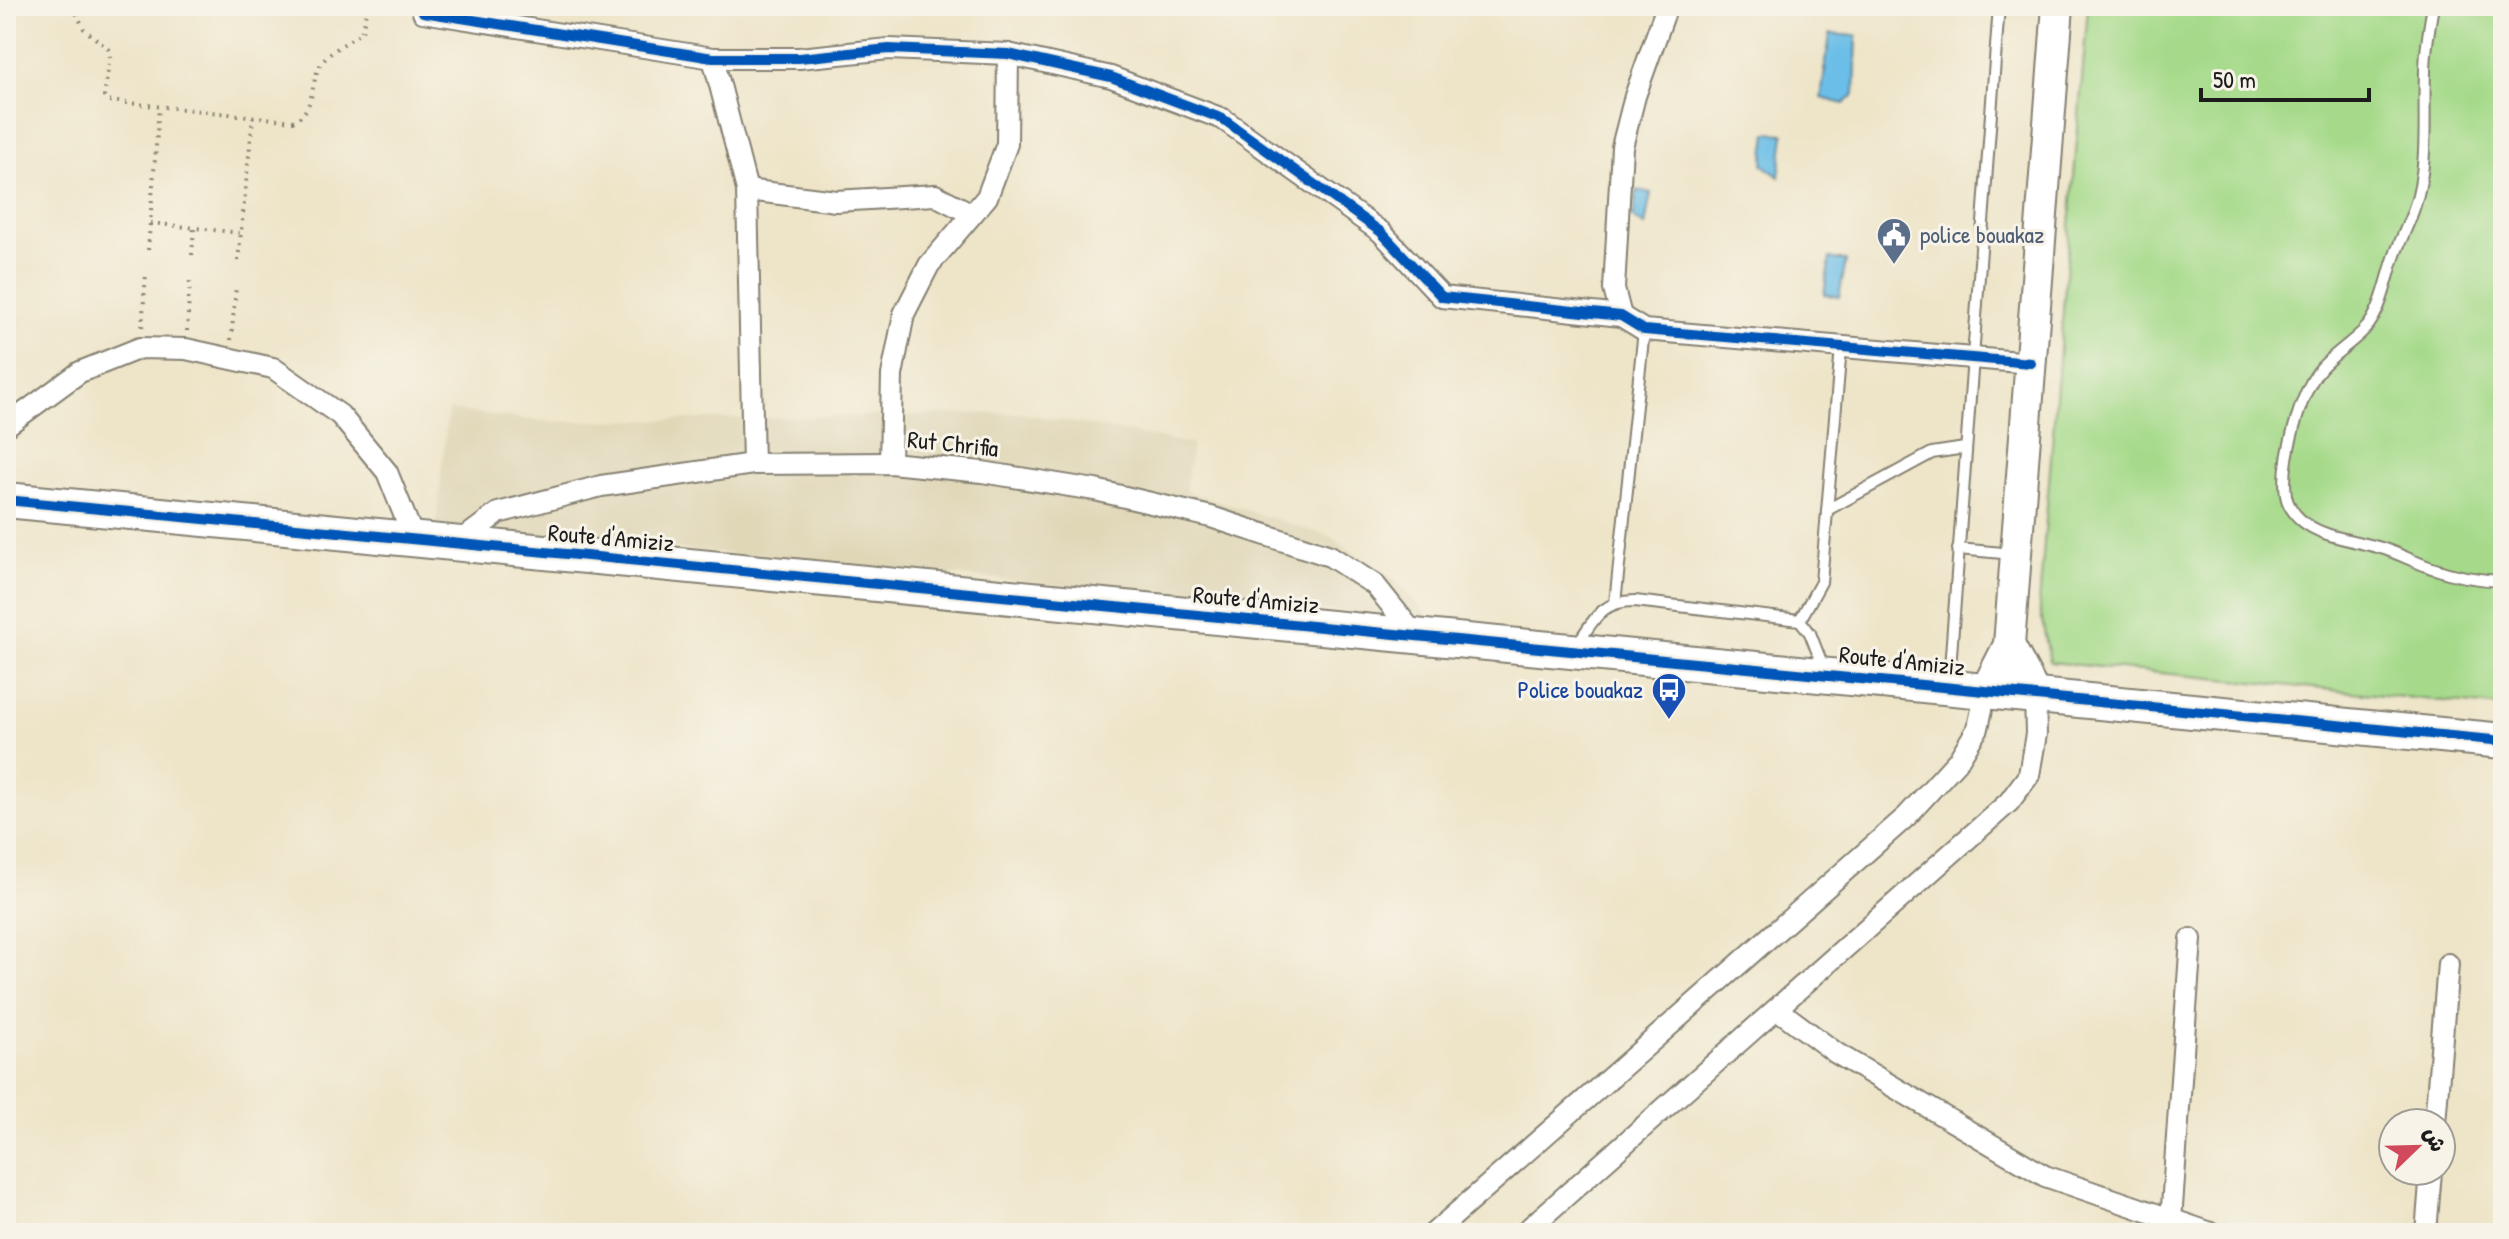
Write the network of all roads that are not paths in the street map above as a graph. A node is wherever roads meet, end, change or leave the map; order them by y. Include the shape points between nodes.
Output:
1 (1667, 6) edge
2 (1999, 6) edge
3 (2058, 6) edge
4 (2433, 6) edge
5 (423, 12) dead end
6 (1008, 54) junction
7 (713, 58) junction
8 (747, 190) junction
9 (972, 214) junction
10 (1621, 316) junction
11 (1644, 330) junction
12 (1841, 347) junction
13 (1972, 358) junction
14 (2031, 363) junction
15 (6, 426) edge
16 (1965, 448) junction
17 (890, 463) junction
18 (753, 464) junction
19 (6, 500) edge
20 (1827, 510) junction
21 (414, 539) junction
22 (458, 543) junction
23 (1958, 549) junction
24 (2016, 554) junction
25 (2503, 581) edge
26 (1615, 603) junction
27 (1800, 620) junction
28 (1415, 635) junction
29 (2009, 645) junction
30 (1573, 650) junction
31 (1826, 674) junction
32 (1949, 686) junction
33 (1986, 690) junction
34 (2035, 694) junction
35 (2503, 741) edge
36 (2191, 939) dead end
37 (2448, 964) dead end
38 (1777, 1009) junction
39 (2436, 1107) edge
40 (2430, 1187) edge
41 (2171, 1221) junction
42 (1434, 1233) edge
43 (1524, 1233) edge
44 (2211, 1233) edge
45 (2426, 1233) edge

1 - 10 street via 1622,147 1614,289
2 - 13 lane
3 - 14 street
4 - 25 lane via 2423,169 2415,205 2375,315 2318,371 2305,395 2295,423 2286,495 2291,509 2312,528 2434,569
5 - 7 street
6 - 7 street via 889,49 799,58
6 - 9 street via 1007,144 987,197
6 - 10 street via 1111,77 1223,119 1381,232 1442,297
7 - 8 street
8 - 9 street via 836,201 935,195
8 - 18 street
9 - 17 street via 929,265 904,314 892,375
10 - 11 street
11 - 12 street
11 - 26 lane
12 - 13 street
12 - 20 lane
13 - 14 street
13 - 16 lane
14 - 24 street
15 - 21 street via 80,372 140,348 186,349 273,368 340,415 387,472
16 - 20 lane via 1932,453
16 - 23 lane
17 - 18 street, Rut Chrifia
17 - 28 street, Rut Chrifia via 1095,490 1211,517 1330,556 1375,585
18 - 22 street, Rut Chrifia via 601,486 498,513
19 - 21 main road, Route d'Amiziz
20 - 27 lane via 1821,582
21 - 22 main road, Route d'Amiziz
22 - 28 main road, Route d'Amiziz
23 - 24 lane
23 - 32 lane
24 - 29 street
26 - 27 lane
26 - 30 lane via 1599,613
27 - 31 lane
28 - 30 main road, Route d'Amiziz
29 - 33 street
29 - 34 street
30 - 31 main road, Route d'Amiziz
31 - 32 main road, Route d'Amiziz
32 - 33 main road, Route d'Amiziz
33 - 34 main road, Route d'Amiziz
33 - 42 street via 1978,728 1959,759 1907,816
34 - 35 main road, Route d'Amiziz
34 - 38 street via 2029,775 2009,802
36 - 41 street
37 - 39 street
38 - 41 street via 1836,1053 2045,1176
38 - 43 street
40 - 45 street
41 - 44 street

